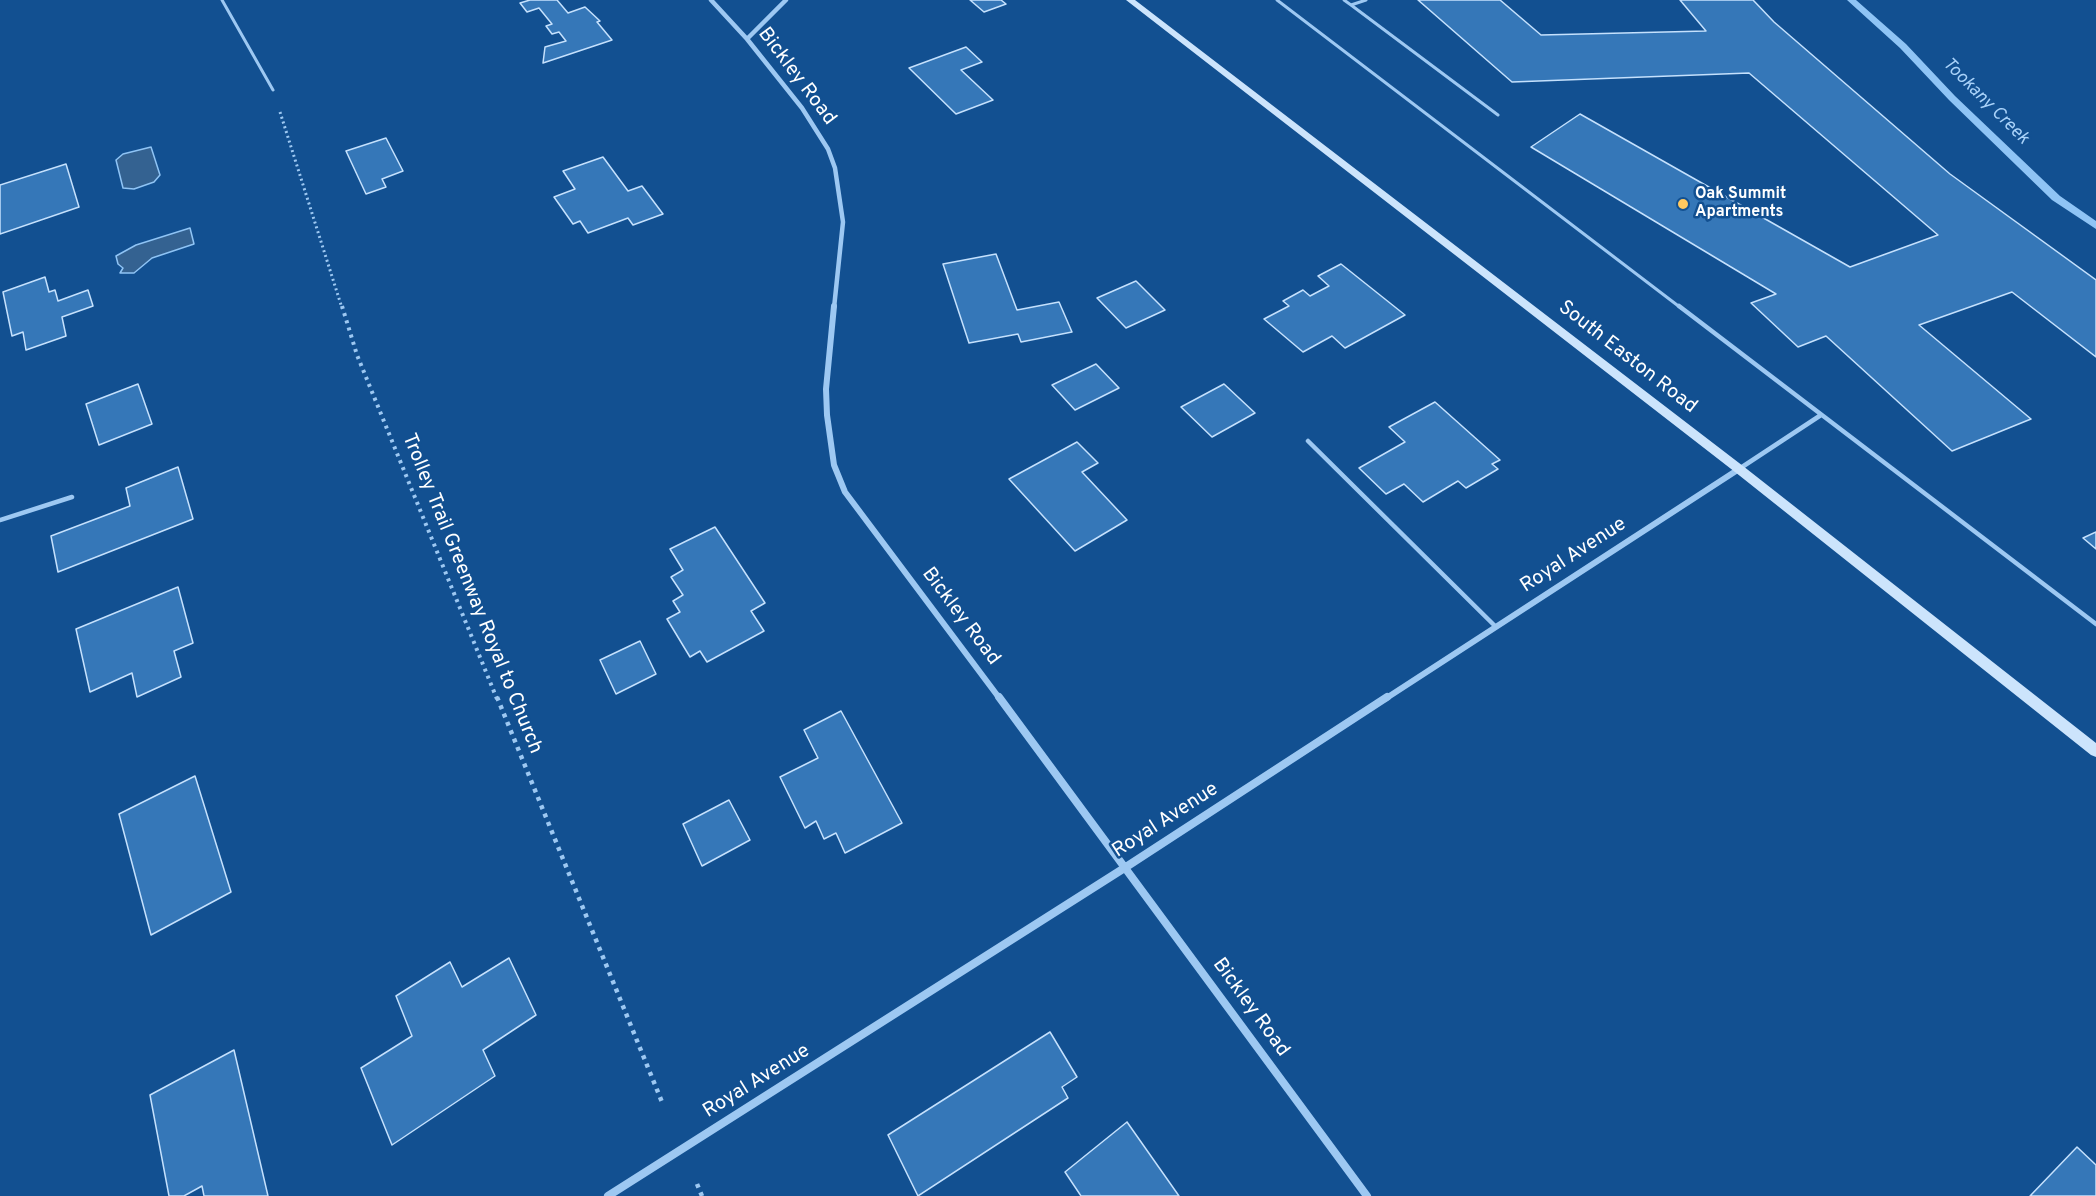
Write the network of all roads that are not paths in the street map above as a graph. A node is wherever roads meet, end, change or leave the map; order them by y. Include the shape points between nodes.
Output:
1 (222, 0) edge
2 (711, 0) edge
3 (786, 0) edge
4 (1130, 0) edge
5 (1277, 0) edge
6 (1344, 0) edge
7 (1366, 0) edge
8 (1351, 5) junction
9 (747, 39) junction
10 (273, 90) road end
11 (1497, 115) dead end
12 (1821, 415) junction
13 (1308, 441) dead end
14 (1739, 469) junction
15 (72, 497) dead end
16 (0, 520) edge
17 (2096, 624) edge
18 (1496, 627) junction
19 (2096, 751) edge
20 (1126, 867) junction
21 (608, 1196) edge
22 (1367, 1196) edge

1 - 10 lane
2 - 9 street, Bickley Road
3 - 9 street
4 - 14 main road, South Easton Road
5 - 12 lane
6 - 8 lane
7 - 8 lane
8 - 11 lane
9 - 20 street, Bickley Road via 816,128 828,149 840,190 843,222 826,389 829,440 845,492
12 - 14 lane
12 - 17 lane
13 - 18 lane
14 - 18 street, Royal Avenue
14 - 19 main road, South Easton Road
15 - 16 lane
18 - 20 street, Royal Avenue
20 - 21 street, Royal Avenue
20 - 22 street, Bickley Road

